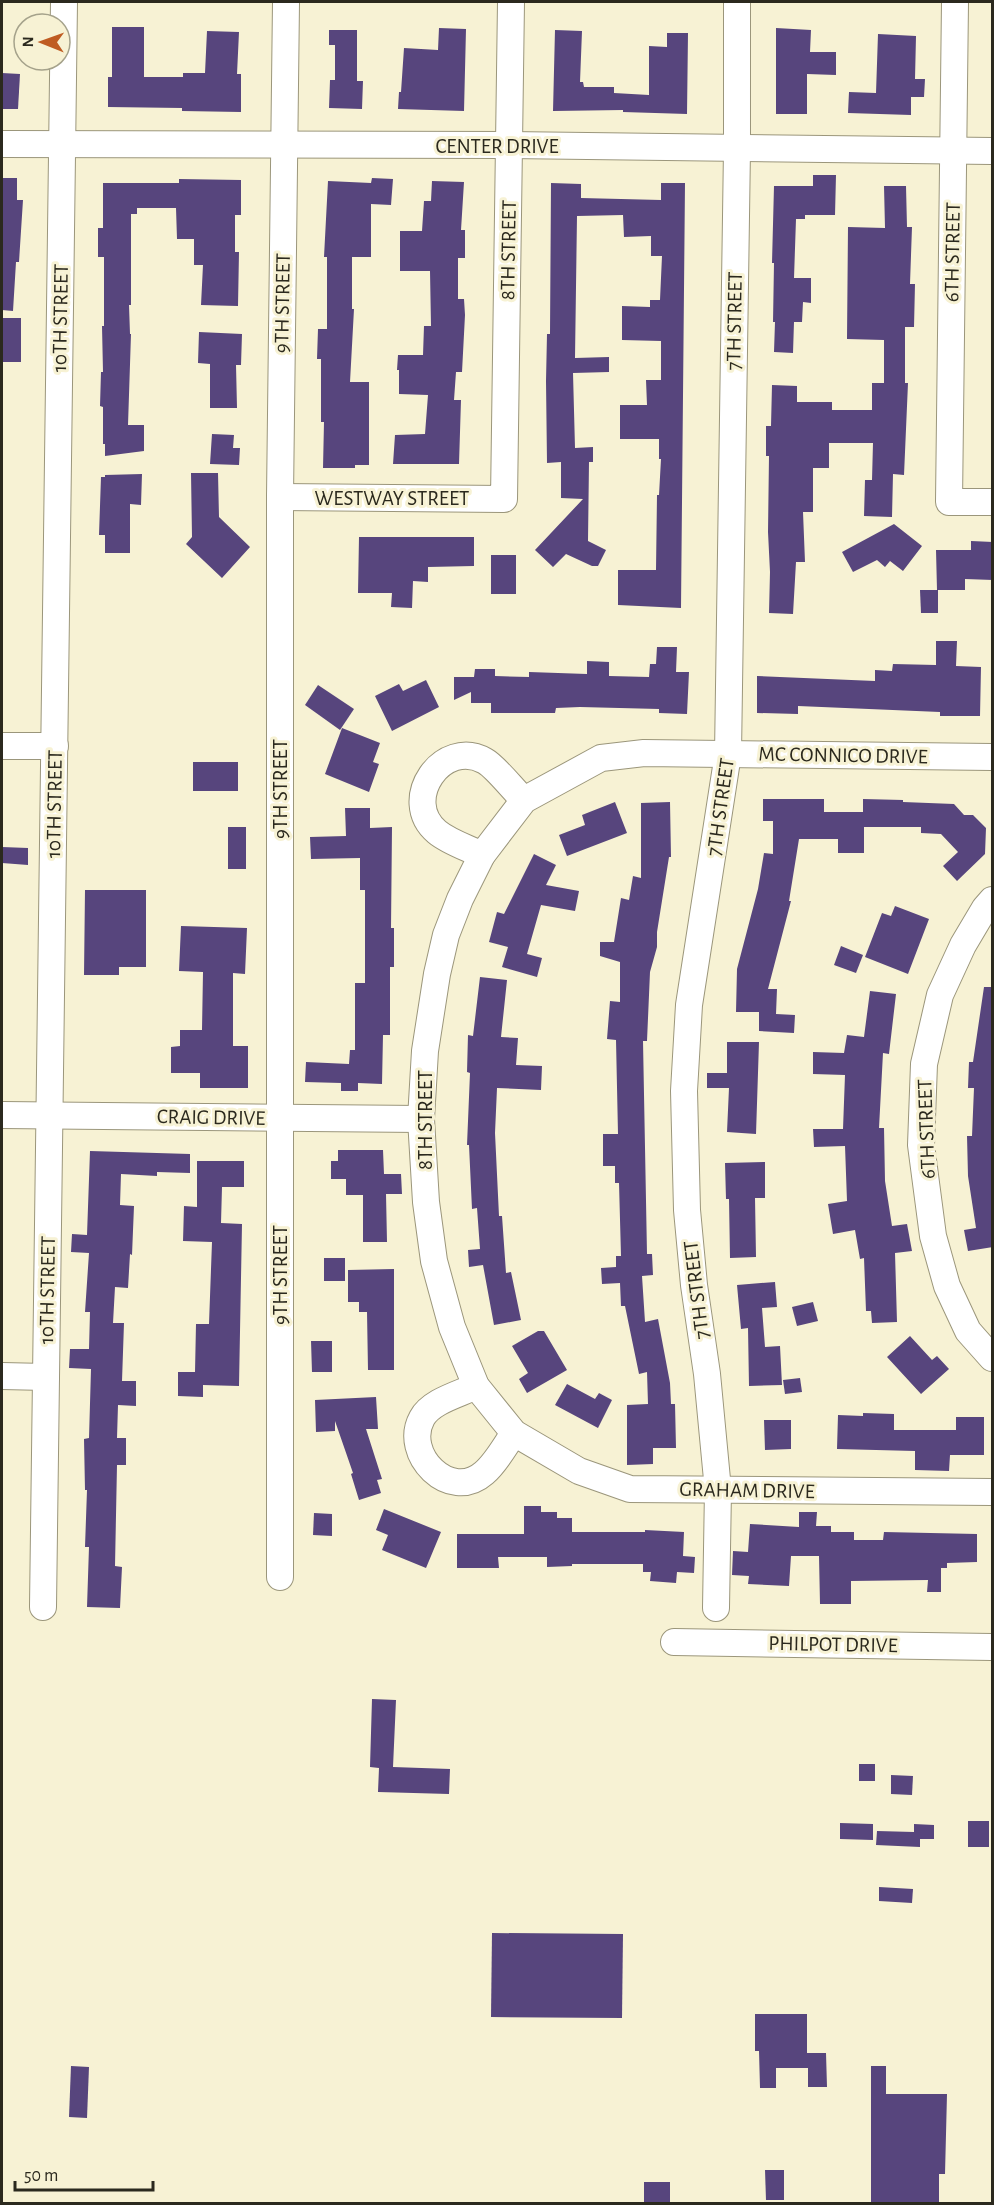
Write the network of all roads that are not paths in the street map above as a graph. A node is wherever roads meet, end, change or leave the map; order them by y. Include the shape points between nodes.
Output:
1 (64, 2) edge
2 (286, 2) edge
3 (511, 2) edge
4 (737, 2) edge
5 (955, 2) edge
6 (2, 144) edge
7 (62, 144) junction
8 (509, 145) junction
9 (284, 146) junction
10 (737, 149) junction
11 (953, 151) junction
12 (993, 151) edge
13 (280, 497) junction
14 (504, 499) joint
15 (993, 502) edge
16 (2, 746) edge
17 (55, 746) junction
18 (728, 754) junction
19 (993, 756) edge
20 (524, 800) junction
21 (482, 855) junction
22 (993, 900) edge
23 (2, 1115) edge
24 (50, 1115) junction
25 (280, 1118) junction
26 (422, 1119) junction
27 (993, 1358) edge
28 (2, 1376) edge
29 (46, 1377) junction
30 (476, 1386) junction
31 (514, 1433) junction
32 (718, 1490) junction
33 (993, 1492) edge
34 (280, 1577) dead end
35 (43, 1606) dead end
36 (716, 1608) dead end
37 (674, 1642) dead end
38 (993, 1647) edge

1 - 7 street, 10TH STREET
2 - 9 street, 9TH STREET
3 - 8 street, 8TH STREET
4 - 10 street, 7TH STREET
5 - 11 street, 6TH STREET
6 - 7 street, CENTER DRIVE
7 - 9 street, CENTER DRIVE
7 - 17 street, 10TH STREET
8 - 9 street, CENTER DRIVE
8 - 10 street, CENTER DRIVE
8 - 14 street, 8TH STREET
9 - 13 street, 9TH STREET
10 - 11 street, CENTER DRIVE
10 - 18 street, 7TH STREET
11 - 12 street, CENTER DRIVE
11 - 15 street, 6TH STREET via 949,502
13 - 14 street, WESTWAY STREET
13 - 25 street, 9TH STREET
16 - 17 street
17 - 24 street, 10TH STREET
18 - 19 street, MC CONNICO DRIVE
18 - 20 street, MC CONNICO DRIVE via 645,753 601,758
18 - 32 street, 7TH STREET via 689,1005 684,1091 687,1210
20 - 21 street, 8TH STREET
20 - 21 street via 486,761 453,758 436,768 426,782 422,798 427,819 437,832
21 - 26 street, 8TH STREET via 446,934 425,1052
22 - 27 street, 6TH STREET via 963,945 940,995 924,1064 921,1145 933,1236 947,1286 968,1331
23 - 24 street, CRAIG DRIVE
24 - 25 street, CRAIG DRIVE
24 - 29 street, 10TH STREET
25 - 26 street, CRAIG DRIVE
25 - 34 street, 9TH STREET
26 - 30 street, 8TH STREET via 426,1202 434,1261 452,1327
28 - 29 street
29 - 35 street, 10TH STREET
30 - 31 street, 8TH STREET
30 - 31 street via 433,1406 422,1417 417,1432 418,1449 427,1465 452,1483 469,1481 484,1474
31 - 32 street, GRAHAM DRIVE via 579,1471 630,1489
32 - 33 street, GRAHAM DRIVE
32 - 36 street, 7TH STREET
37 - 38 street, PHILPOT DRIVE

